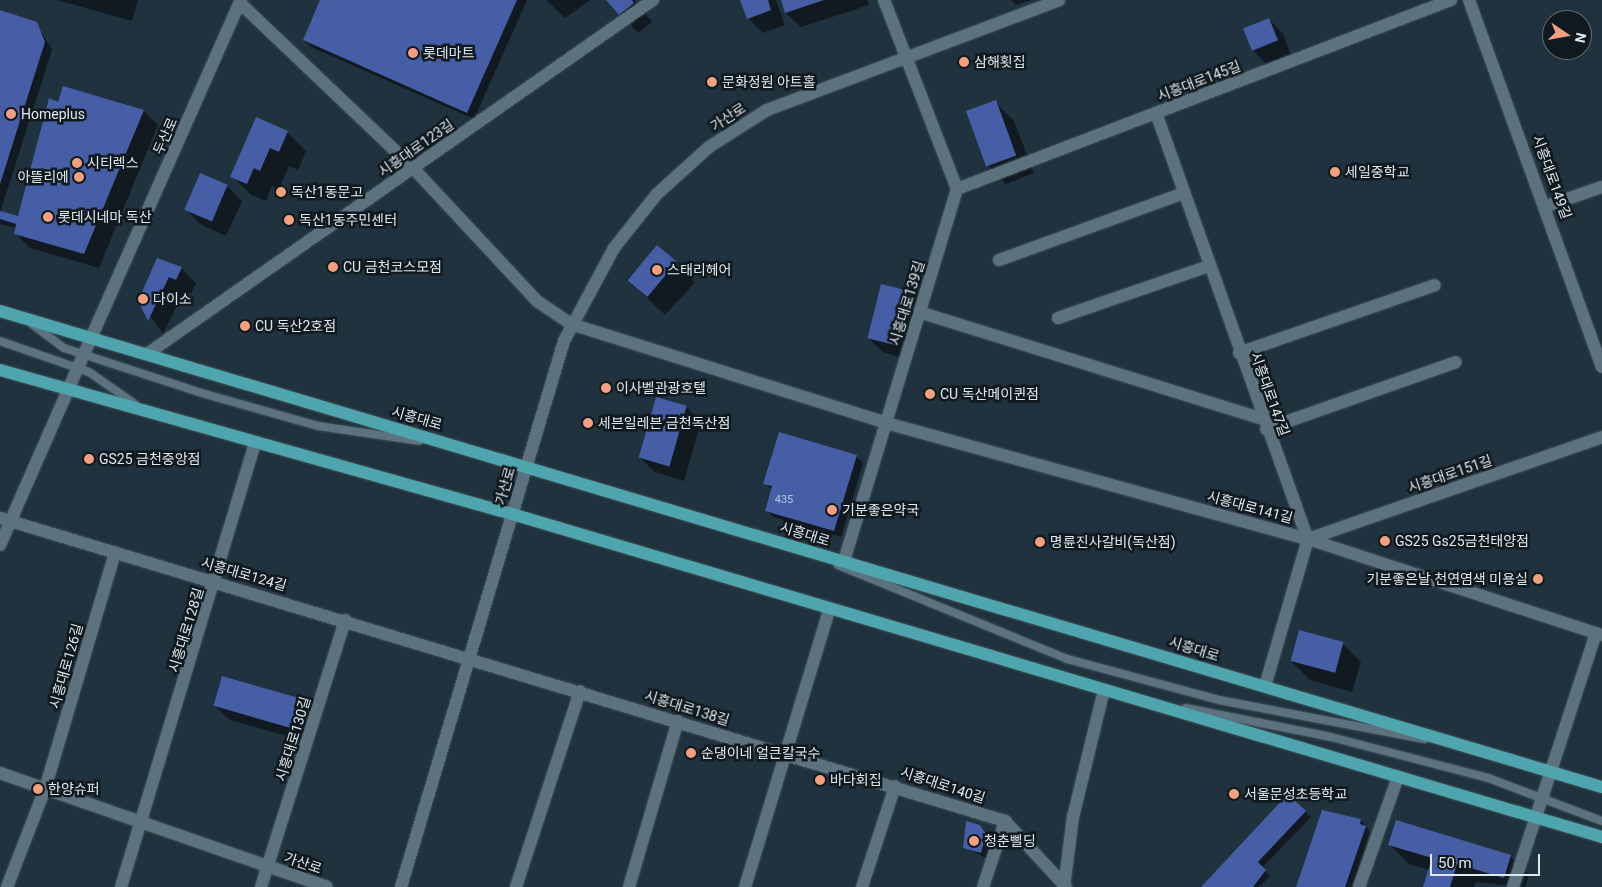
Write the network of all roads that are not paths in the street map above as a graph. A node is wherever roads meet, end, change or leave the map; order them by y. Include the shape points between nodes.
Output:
1 (653, 0) edge
2 (884, 0) edge
3 (1059, 0) edge
4 (1452, 0) edge
5 (1469, 0) edge
6 (241, 1) edge
7 (905, 56) junction
8 (1156, 113) junction
9 (413, 168) junction
10 (1602, 187) edge
11 (956, 189) junction
12 (1184, 194) junction
13 (1547, 206) junction
14 (999, 260) dead end
15 (1209, 266) junction
16 (1435, 285) dead end
17 (0, 310) edge
18 (920, 312) junction
19 (24, 317) junction
20 (1058, 318) dead end
21 (571, 324) junction
22 (91, 337) junction
23 (0, 341) edge
24 (1240, 353) junction
25 (147, 354) junction
26 (84, 355) junction
27 (1456, 362) dead end
28 (78, 367) junction
29 (1602, 367) edge
30 (0, 370) edge
31 (68, 390) junction
32 (148, 414) junction
33 (886, 423) junction
34 (1264, 424) junction
35 (1602, 437) edge
36 (255, 444) junction
37 (468, 448) junction
38 (526, 466) junction
39 (512, 514) junction
40 (5, 519) edge
41 (1308, 539) junction
42 (781, 542) junction
43 (0, 545) edge
44 (115, 552) junction
45 (844, 561) junction
46 (216, 582) junction
47 (829, 610) junction
48 (345, 620) junction
49 (1599, 634) edge
50 (470, 657) junction
51 (1265, 686) junction
52 (1104, 690) junction
53 (580, 691) junction
54 (1122, 695) junction
55 (678, 720) junction
56 (1468, 747) junction
57 (785, 754) junction
58 (1550, 771) junction
59 (0, 773) edge
60 (1398, 776) junction
61 (896, 786) junction
62 (1602, 787) edge
63 (45, 788) junction
64 (1542, 797) junction
65 (1536, 817) junction
66 (1005, 821) junction
67 (1602, 821) edge
68 (144, 823) junction
69 (1602, 837) edge
70 (269, 867) junction
71 (1065, 886) edge
72 (7, 887) edge
73 (121, 887) edge
74 (261, 887) edge
75 (327, 887) edge
76 (401, 887) edge
77 (516, 887) edge
78 (629, 887) edge
79 (745, 887) edge
80 (862, 887) edge
81 (983, 887) edge
82 (1359, 887) edge
83 (1514, 887) edge

1 - 9 street, 시흥대로123길
2 - 7 street
3 - 7 street, 가산로
4 - 8 street, 시흥대로145길
5 - 13 street, 시흥대로149길
6 - 9 street, 두산로
6 - 22 street, 두산로
7 - 11 street
7 - 21 street, 가산로 via 767,110 709,147 638,216 594,278
8 - 11 street, 시흥대로145길
8 - 12 street, 시흥대로147길
9 - 21 street via 537,301
9 - 25 street, 시흥대로123길
10 - 13 street
11 - 18 street, 시흥대로139길
12 - 14 street
12 - 15 street, 시흥대로147길
13 - 29 street, 시흥대로149길
15 - 20 street
15 - 24 street, 시흥대로147길
16 - 24 street
17 - 19 main road, 시흥대로
18 - 33 street, 시흥대로139길
18 - 34 street
19 - 22 main road, 시흥대로
19 - 26 lane via 64,348
21 - 33 street
21 - 38 street, 가산로
22 - 25 main road, 시흥대로
22 - 26 street, 두산로
23 - 28 lane
24 - 34 street, 시흥대로147길
25 - 37 main road, 시흥대로
26 - 28 street, 두산로
26 - 37 lane via 318,426
27 - 34 street
28 - 31 street, 두산로
28 - 32 lane
30 - 31 main road
31 - 32 main road
31 - 40 street, 두산로
32 - 36 main road
33 - 41 street, 시흥대로141길
33 - 45 street, 시흥대로139길
34 - 41 street, 시흥대로147길
35 - 41 street, 시흥대로151길
36 - 39 main road
36 - 46 street, 시흥대로128길
37 - 38 main road, 시흥대로
38 - 39 street, 가산로
38 - 42 main road, 시흥대로
39 - 47 main road
39 - 50 street, 가산로
40 - 43 street, 두산로
40 - 44 street, 시흥대로124길
41 - 49 street, 시흥대로141길
41 - 51 street
42 - 45 main road, 시흥대로
42 - 56 lane via 1067,659 1219,700
44 - 46 street, 시흥대로124길
44 - 63 street, 시흥대로126길
45 - 51 main road, 시흥대로
46 - 48 street, 시흥대로124길
46 - 68 street, 시흥대로128길
47 - 52 main road
47 - 57 street
48 - 50 street, 시흥대로124길
48 - 70 street, 시흥대로130길
49 - 58 street
50 - 53 street
50 - 76 street, 가산로
51 - 56 main road, 시흥대로
52 - 54 main road
52 - 71 street via 1073,817
53 - 55 street, 시흥대로138길
53 - 77 street
54 - 60 main road
54 - 64 lane via 1331,737 1488,778
55 - 57 street, 시흥대로138길
55 - 78 street
56 - 58 main road, 시흥대로
57 - 61 street, 시흥대로140길
57 - 79 street
58 - 62 main road, 시흥대로
58 - 64 street
59 - 63 street
60 - 65 main road
60 - 82 street
61 - 66 street, 시흥대로140길
61 - 80 street
63 - 68 street
63 - 72 street, 시흥대로126길
64 - 65 street
64 - 67 lane
65 - 69 main road
65 - 83 street
66 - 71 street, 시흥대로140길
66 - 81 street
68 - 70 street
68 - 73 street, 시흥대로128길
70 - 74 street, 시흥대로130길
70 - 75 street, 가산로

